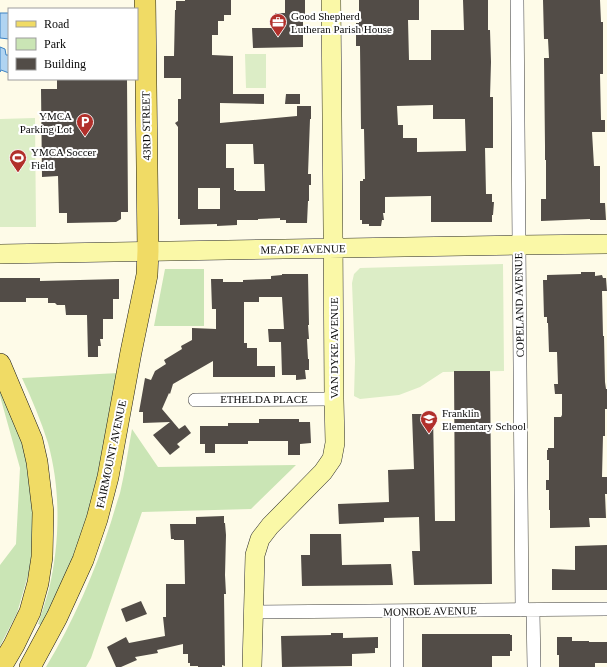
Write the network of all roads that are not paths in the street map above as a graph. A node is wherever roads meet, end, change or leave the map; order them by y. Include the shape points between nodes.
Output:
1 (145, 0) edge
2 (331, 0) edge
3 (517, 0) edge
4 (607, 244) edge
5 (519, 245) junction
6 (333, 248) junction
7 (148, 251) junction
8 (0, 254) edge
9 (0, 364) edge
10 (334, 399) junction
11 (195, 400) dead end
12 (607, 609) edge
13 (528, 610) junction
14 (397, 611) junction
15 (254, 612) junction
16 (1, 667) edge
17 (30, 667) edge
18 (252, 667) edge
19 (397, 667) edge
20 (534, 667) edge

1 - 7 main road, 43RD STREET
2 - 6 street, VAN DYKE AVENUE
3 - 5 street, COPELAND AVENUE
4 - 5 street, MEADE AVENUE
5 - 6 street, MEADE AVENUE
5 - 13 street, COPELAND AVENUE
6 - 7 street, MEADE AVENUE
6 - 10 street, VAN DYKE AVENUE
7 - 8 street, MEADE AVENUE
7 - 17 main road, FAIRMOUNT AVENUE via 147,275 99,512 83,560 57,617
9 - 16 main road via 32,440 43,512 42,557 38,583 30,612
10 - 11 street, ETHELDA PLACE
10 - 15 street, VAN DYKE AVENUE via 335,443 332,459 323,472 260,539 255,555
12 - 13 street, MONROE AVENUE
13 - 14 street, MONROE AVENUE
13 - 20 street, COPELAND AVENUE
14 - 15 street, MONROE AVENUE
14 - 19 street
15 - 18 street, VAN DYKE AVENUE

